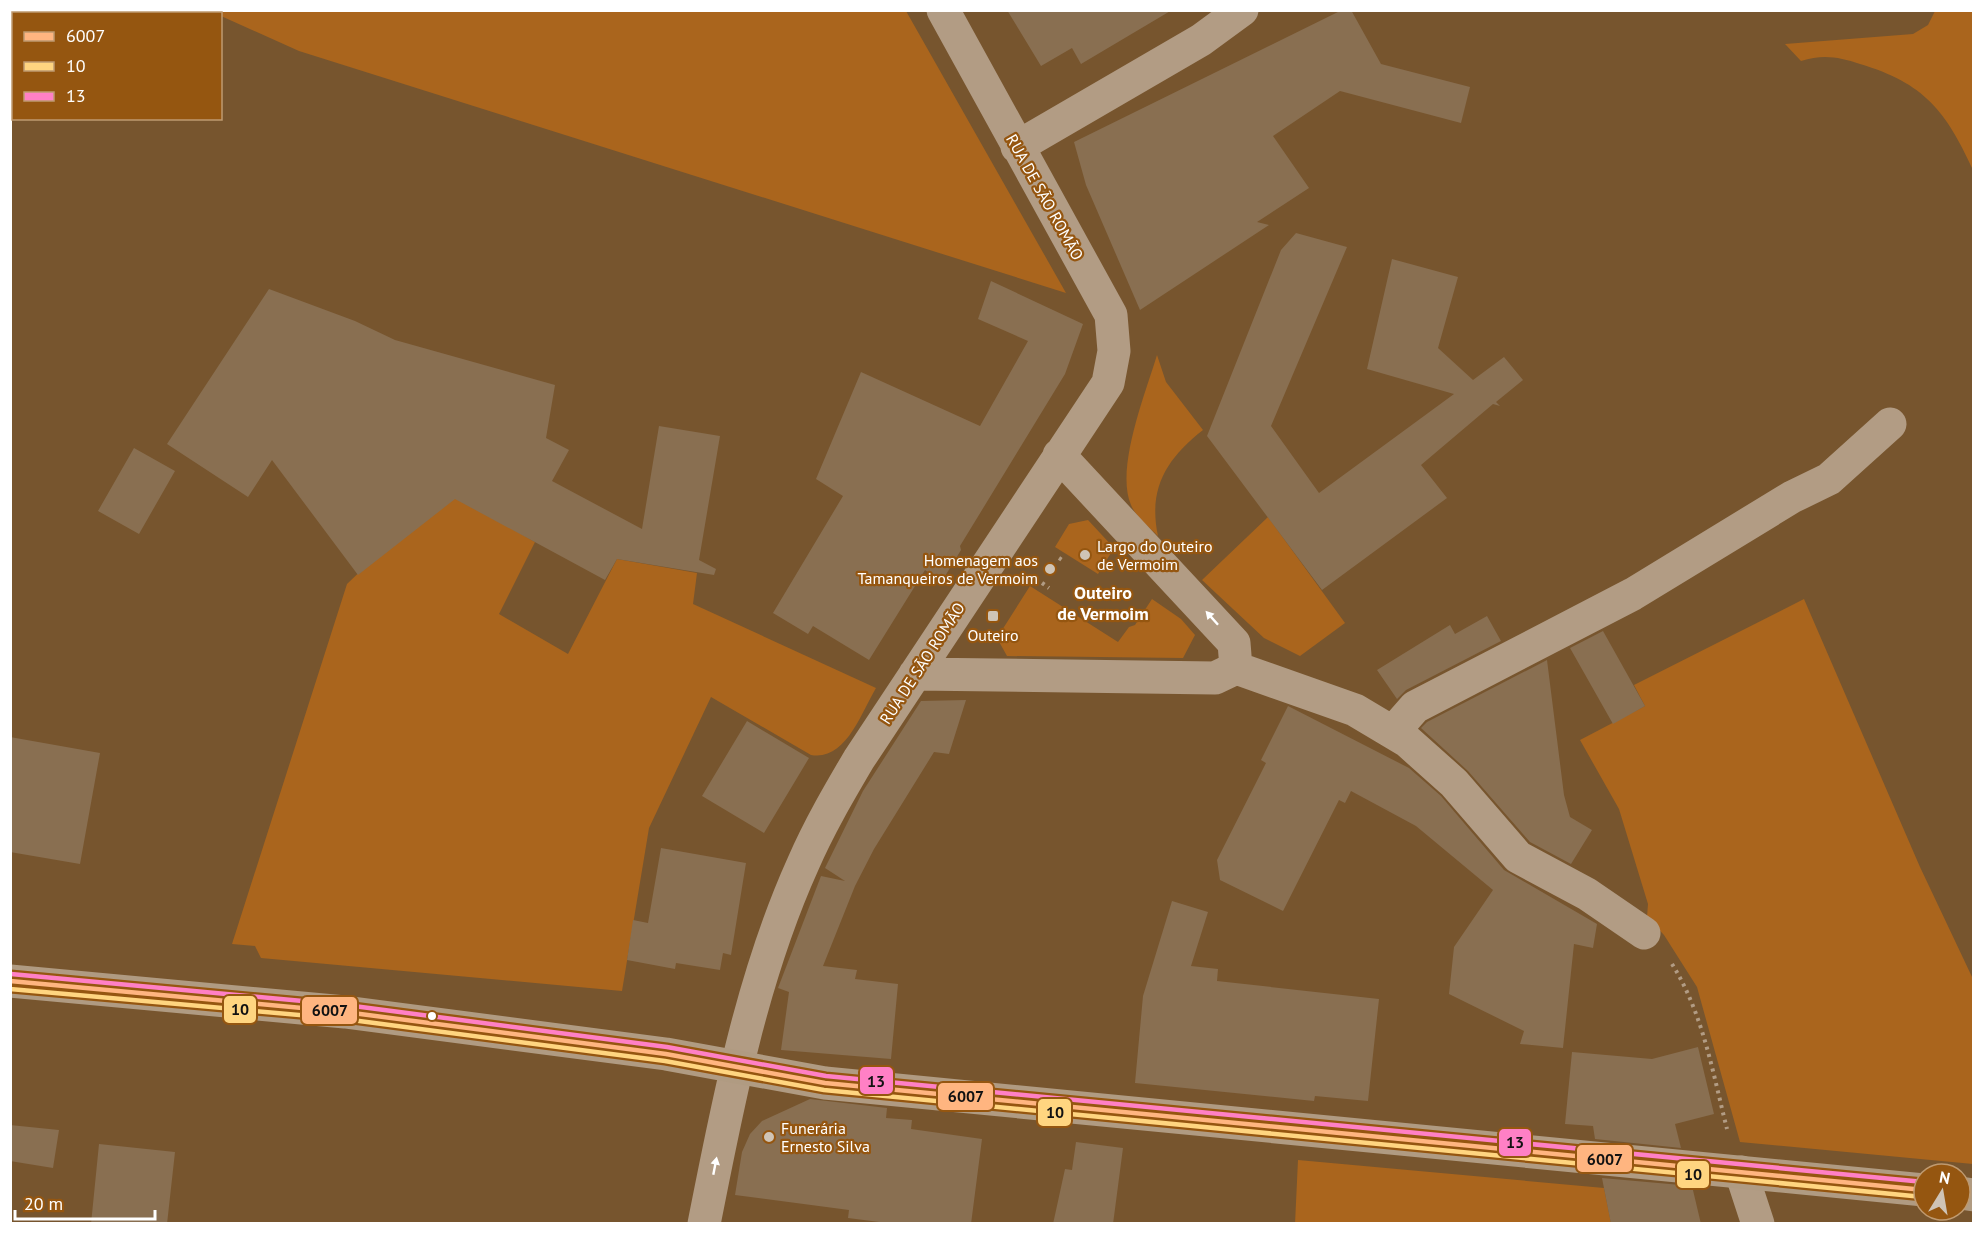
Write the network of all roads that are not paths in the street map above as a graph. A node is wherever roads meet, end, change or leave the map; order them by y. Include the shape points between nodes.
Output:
1 (943, 10) edge
2 (1242, 10) edge
3 (1017, 147) junction
4 (1890, 424) dead end
5 (1059, 455) junction
6 (1236, 668) junction
7 (915, 674) junction
8 (1394, 732) junction
9 (1644, 933) road end
10 (10, 981) edge
11 (738, 1069) junction
12 (1741, 1172) junction
13 (1912, 1189) edge
14 (704, 1224) edge
15 (1758, 1224) edge

1 - 3 street, RUA DE SÃO ROMÃO
2 - 3 street via 1201,40
3 - 5 street, RUA DE SÃO ROMÃO via 1111,315 1114,351 1108,383
4 - 8 street via 1829,479 1792,497 1632,594 1415,707
6 -> 5 street via 1234,643
5 - 7 street, RUA DE SÃO ROMÃO
6 - 7 street via 1215,678
6 - 8 street via 1355,710
7 - 11 street, RUA DE SÃO ROMÃO via 835,800 802,865 758,984
8 - 9 street via 1454,783 1518,857 1587,894
10 - 11 main road via 345,1012 666,1054
11 - 12 main road via 825,1083
14 -> 11 street, RUA DE SÃO ROMÃO
12 - 13 main road
12 - 15 street

